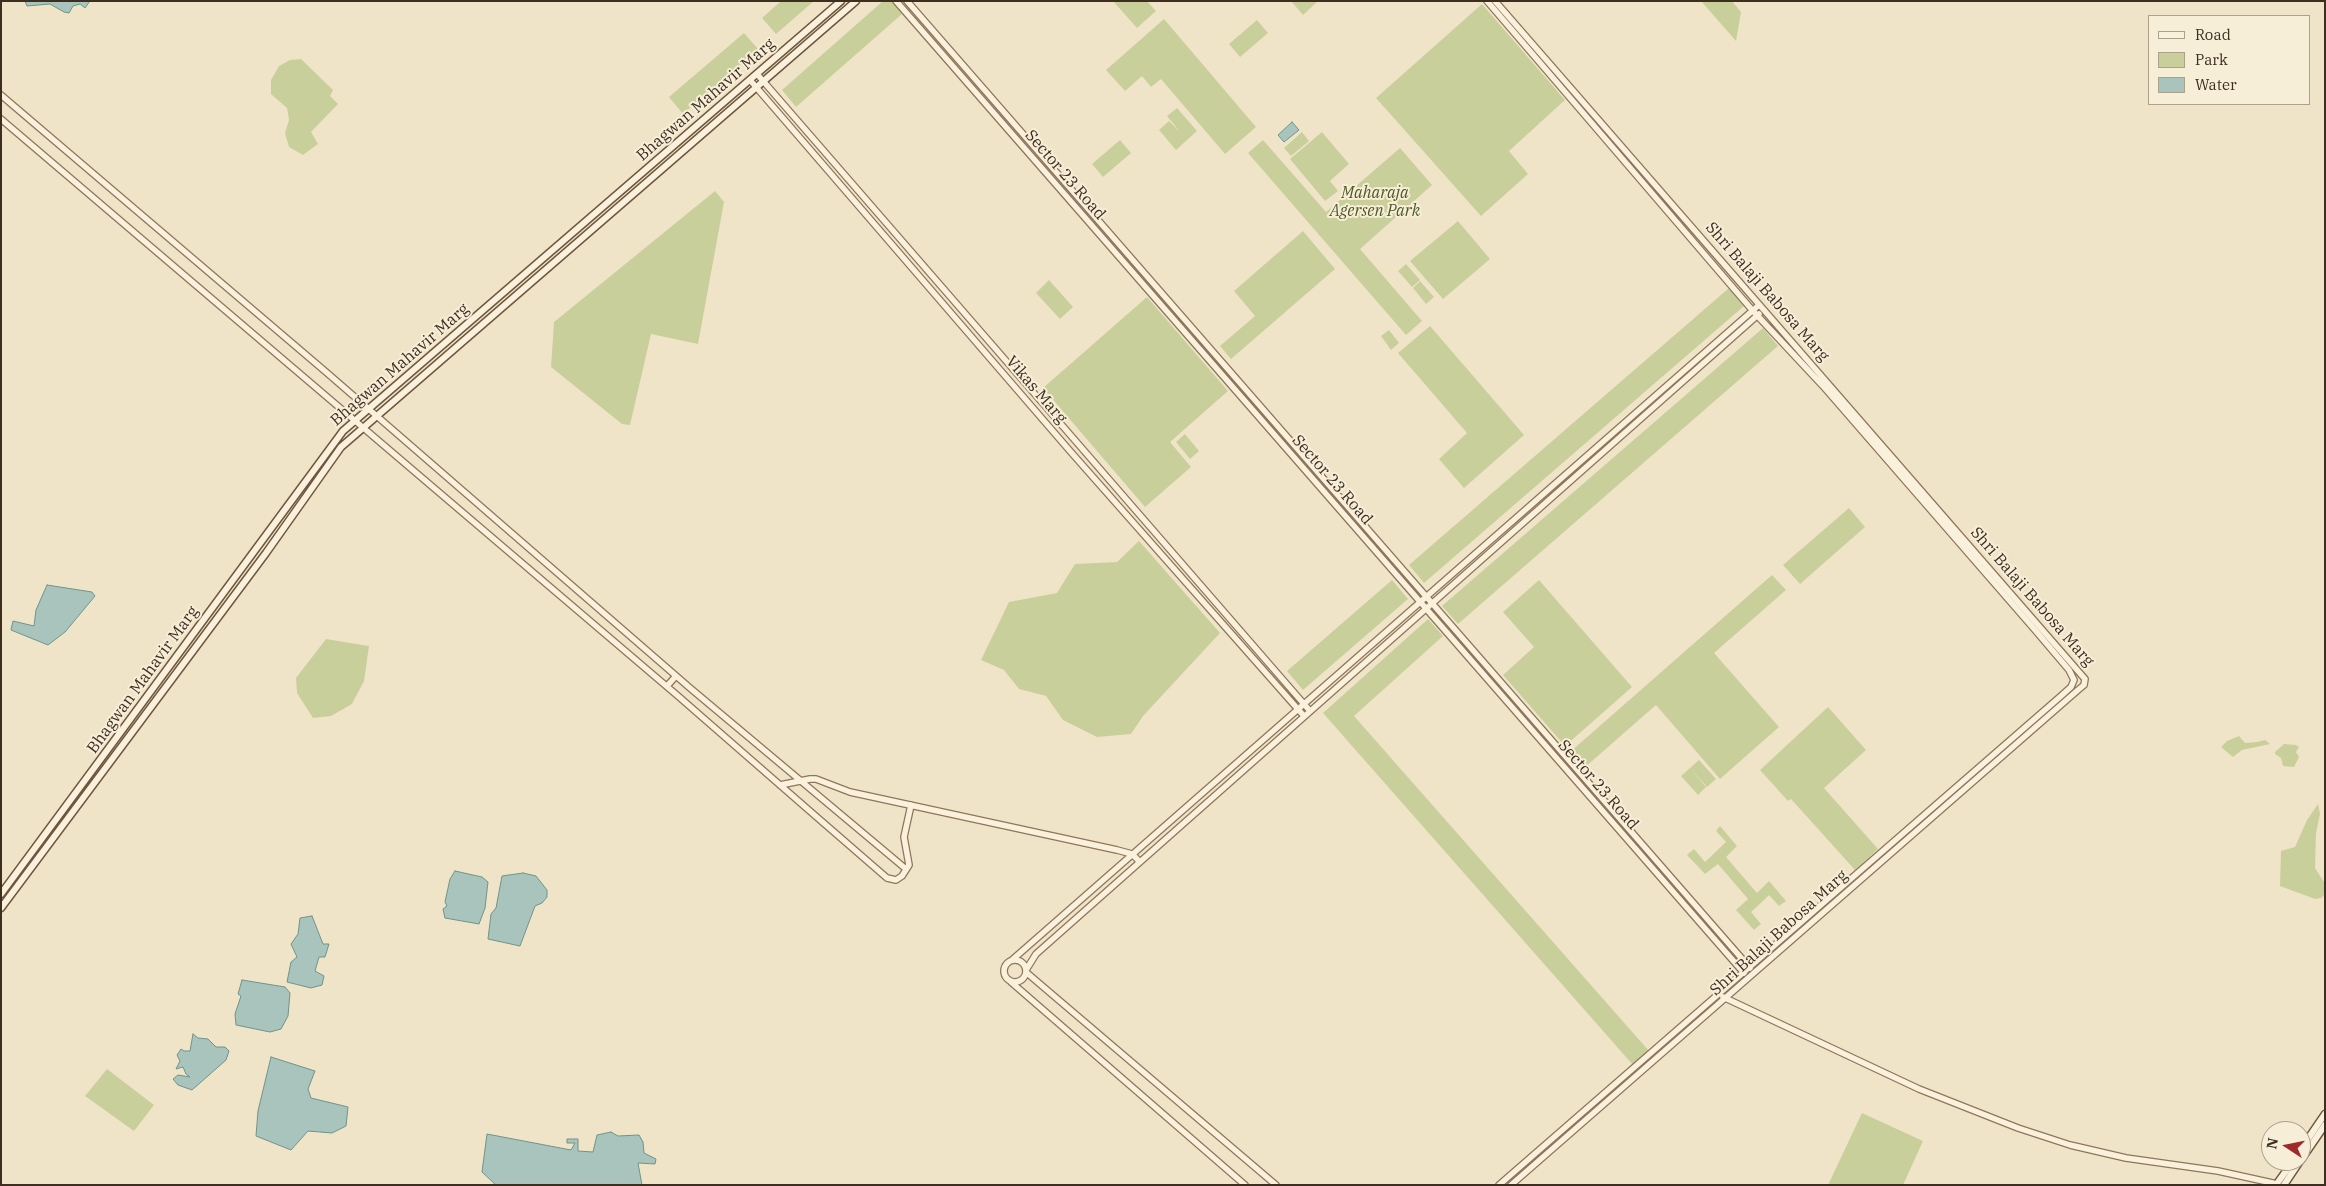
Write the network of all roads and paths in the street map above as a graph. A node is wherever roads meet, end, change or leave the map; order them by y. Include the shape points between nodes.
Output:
1 (841, 1) edge
2 (856, 1) edge
3 (896, 1) edge
4 (907, 1) edge
5 (1487, 1) edge
6 (1495, 1) edge
7 (757, 74) junction
8 (750, 80) junction
9 (764, 82) junction
10 (757, 88) junction
11 (1, 96) edge
12 (1, 119) edge
13 (1762, 307) junction
14 (1755, 313) junction
15 (368, 409) junction
16 (376, 416) junction
17 (356, 420) junction
18 (363, 426) junction
19 (1426, 597) junction
20 (1420, 602) junction
21 (1432, 604) junction
22 (1426, 609) junction
23 (676, 676) junction
24 (667, 686) junction
25 (1304, 704) junction
26 (1298, 709) junction
27 (1310, 711) junction
28 (1304, 716) junction
29 (801, 781) junction
30 (780, 785) junction
31 (911, 805) junction
32 (1132, 854) junction
33 (1140, 862) junction
34 (906, 869) junction
35 (1, 894) edge
36 (1, 908) edge
37 (1024, 948) junction
38 (1034, 957) junction
39 (1012, 960) junction
40 (1751, 969) junction
41 (1026, 971) junction
42 (1745, 974) junction
43 (1011, 982) junction
44 (1716, 995) junction
45 (1725, 998) junction
46 (2325, 1114) edge
47 (2325, 1125) edge
48 (2311, 1134) edge
49 (2311, 1145) edge
50 (2287, 1171) edge
51 (2291, 1171) edge
52 (2279, 1184) edge
53 (1245, 1185) edge
54 (1276, 1185) edge
55 (1499, 1185) edge
56 (1511, 1185) edge

1 - 7 main road, Bhagwan Mahavir Marg
2 - 9 main road, Bhagwan Mahavir Marg
3 - 20 street, Sector 23 Road
4 - 19 street, Sector 23 Road
5 - 14 street, Shri Balaji Babosa Marg
6 - 13 street, Shri Balaji Babosa Marg
7 - 8 main road, Bhagwan Mahavir Marg
7 - 9 street, Vikas Marg
8 - 10 street, Vikas Marg
8 - 15 main road, Bhagwan Mahavir Marg
9 - 10 main road, Bhagwan Mahavir Marg
9 - 25 street, Vikas Marg
10 - 16 main road, Bhagwan Mahavir Marg
10 - 26 street, Vikas Marg
11 - 15 street
12 - 17 street
13 - 14 street
13 - 40 street, Shri Balaji Babosa Marg via 2085,679 2078,690
14 - 19 street
14 - 21 street
14 - 40 street, Shri Balaji Babosa Marg via 2036,630 2074,680 2061,696
15 - 16 street
15 - 17 main road, Bhagwan Mahavir Marg
16 - 18 main road, Bhagwan Mahavir Marg
16 - 23 street
17 - 18 street
17 - 35 main road, Bhagwan Mahavir Marg via 343,431
18 - 24 street
18 - 36 main road, Bhagwan Mahavir Marg via 332,458 266,553
19 - 20 street
19 - 21 street, Sector 23 Road
20 - 22 street, Sector 23 Road
20 - 25 street
21 - 22 street
21 - 40 street, Sector 23 Road
22 - 27 street
22 - 42 street, Sector 23 Road
23 - 24 street
23 - 29 street
24 - 30 street
25 - 26 street
25 - 27 street, Vikas Marg
26 - 28 street, Vikas Marg
26 - 32 street
27 - 28 street
28 - 33 street
29 - 30 street
29 - 31 street via 816,779 850,792
29 - 34 street
30 - 34 street via 887,878 896,880
31 - 32 street
31 - 34 street via 904,837 909,862
32 - 33 street
32 - 37 street
33 - 38 street
37 - 38 street
37 - 39 street
38 - 41 street
39 - 41 street via 1020,962
39 - 43 street via 1004,965 1005,976
40 - 42 street, Shri Balaji Babosa Marg
41 - 43 street via 1019,982
41 - 54 street
42 - 44 street, Shri Balaji Babosa Marg
42 - 45 street, Shri Balaji Babosa Marg
43 - 53 street
44 - 45 street
44 - 55 street, Shri Balaji Babosa Marg
45 - 52 street via 1919,1089 2018,1128 2126,1158 2218,1171
45 - 56 street, Shri Balaji Babosa Marg
46 - 48 main road
47 - 49 main road
50 - 52 main road
51 - 52 main road

